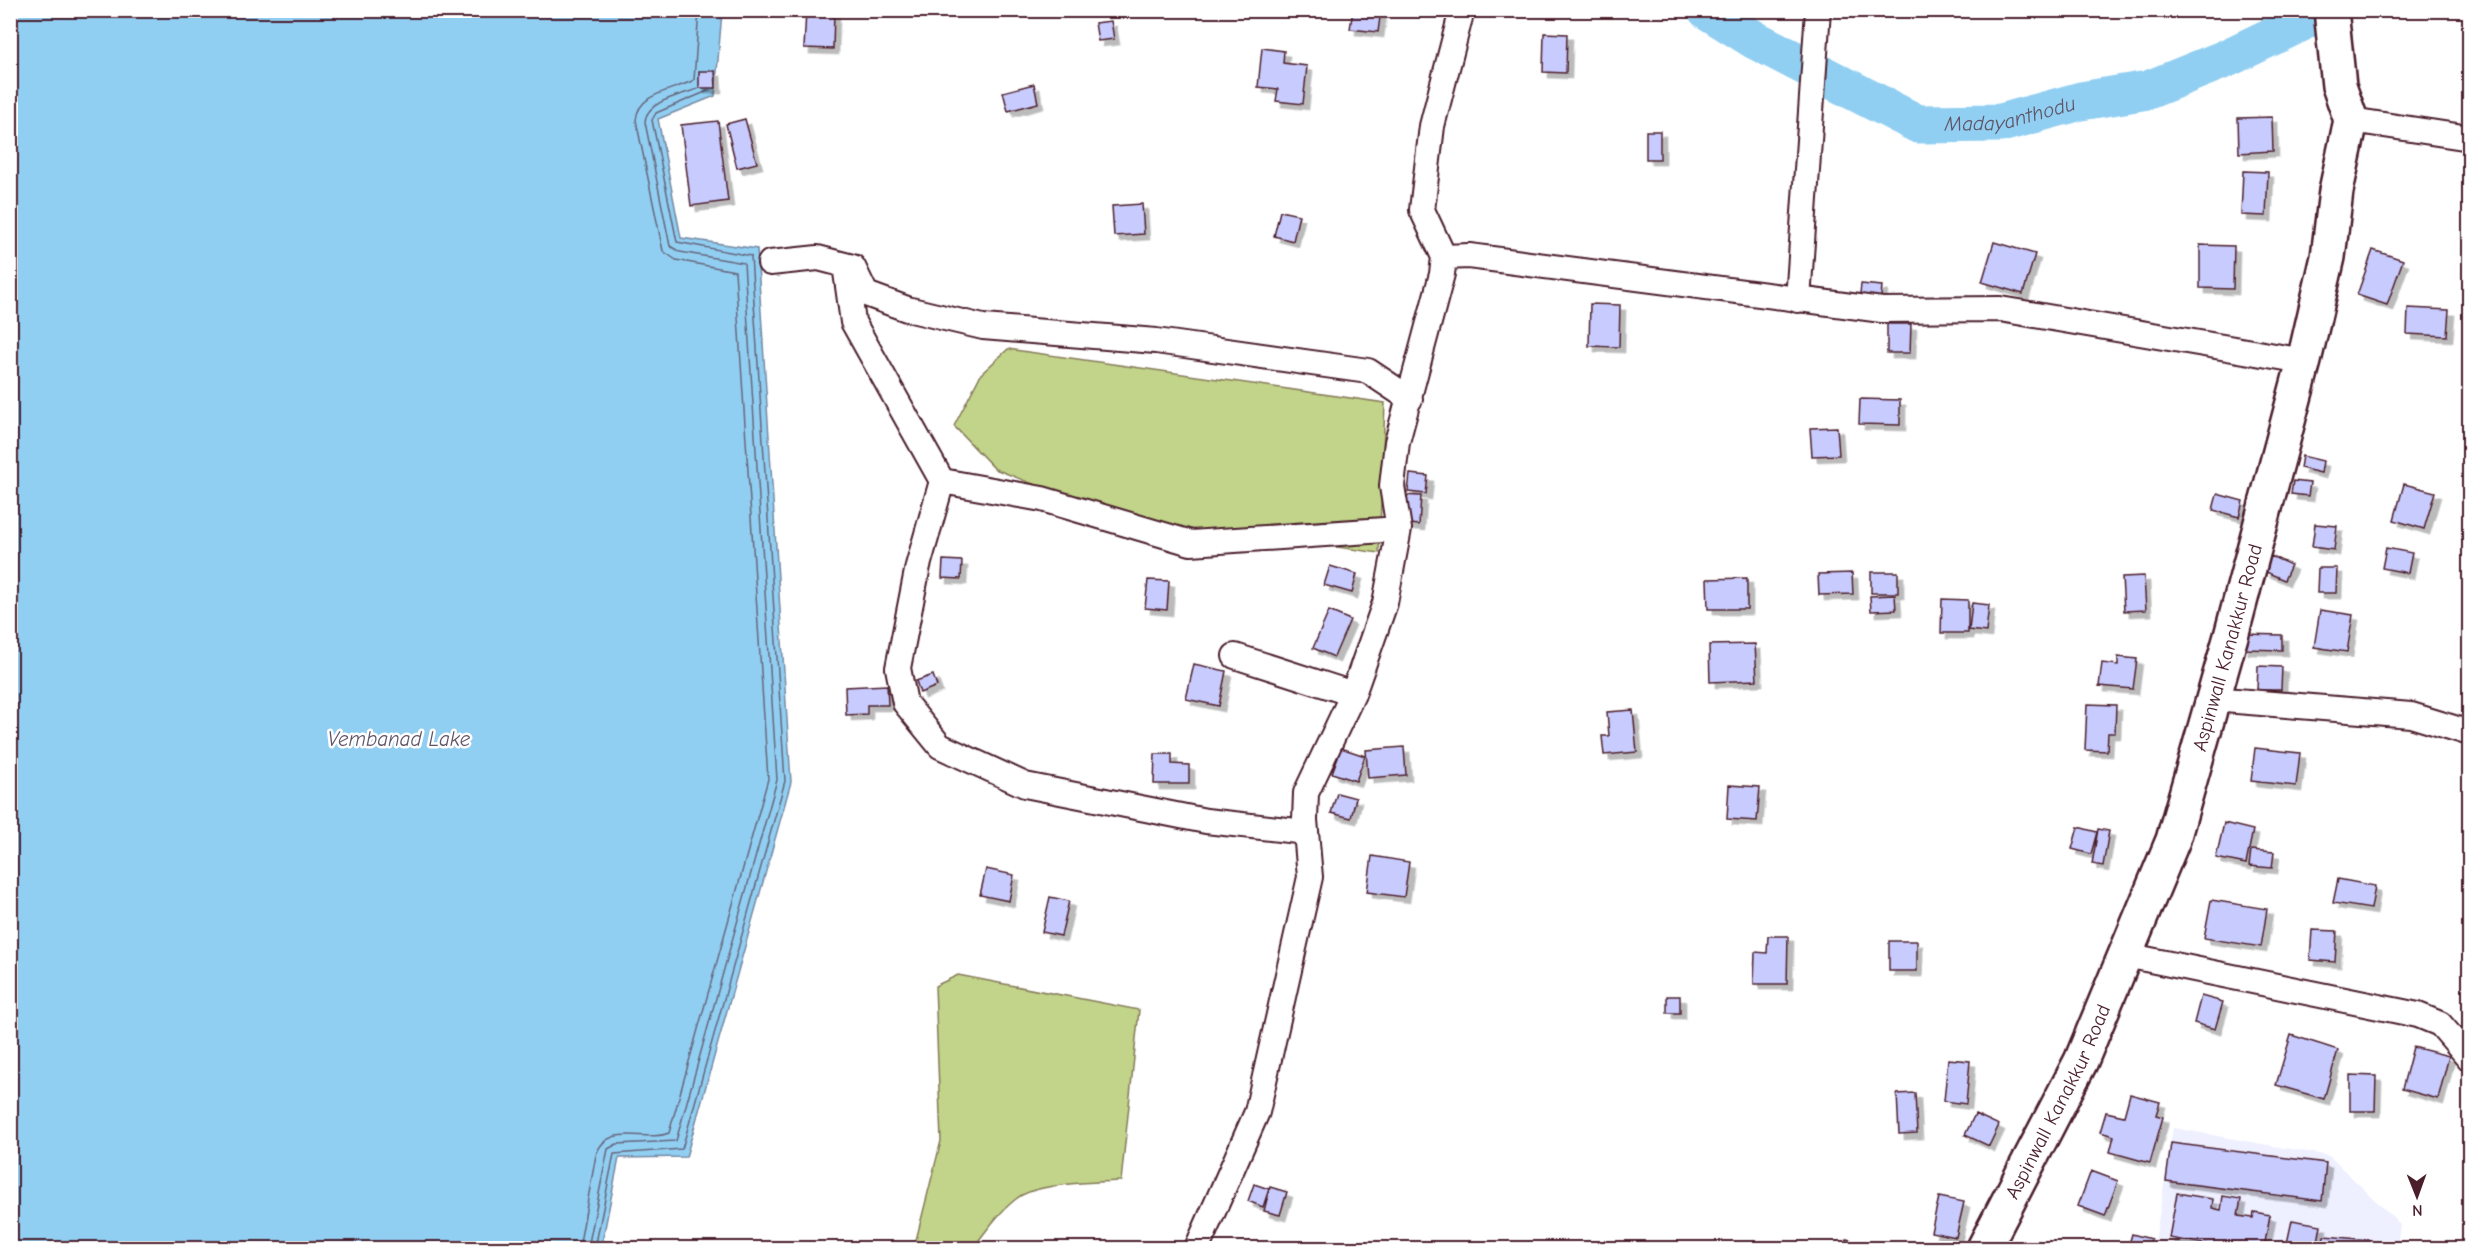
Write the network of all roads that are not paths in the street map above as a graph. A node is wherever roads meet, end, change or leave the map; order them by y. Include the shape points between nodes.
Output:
1 (1462, 10) edge
2 (1818, 10) edge
3 (2331, 13) edge
4 (2351, 120) junction
5 (2469, 138) edge
6 (1444, 257) junction
7 (770, 263) dead end
8 (845, 265) junction
9 (1798, 300) junction
10 (2304, 361) junction
11 (1410, 399) junction
12 (942, 481) junction
13 (1399, 529) junction
14 (1235, 656) dead end
15 (1353, 694) junction
16 (2212, 699) junction
17 (2469, 733) edge
18 (1306, 832) junction
19 (2126, 955) junction
20 (2469, 1059) edge
21 (1197, 1248) edge
22 (1984, 1248) edge

1 - 6 street via 1432,126 1422,210
2 - 9 street
3 - 4 main road via 2338,86
4 - 5 street
4 - 10 main road, Aspinwall Kanakkur Road via 2336,191 2328,257
6 - 9 street via 1469,256
6 - 11 street
7 - 8 street via 819,258
8 - 11 street via 853,267 866,294 907,309 983,327 1156,341 1368,371
8 - 12 street via 853,322
9 - 10 street via 1882,310 2000,309
10 - 16 main road, Aspinwall Kanakkur Road
11 - 13 street via 1397,441 1392,486
12 - 13 street via 1042,500 1191,543
12 - 18 street via 918,566 898,668 905,703 940,746 1025,785 1206,821
13 - 15 street via 1385,603
14 - 15 street
15 - 18 street via 1306,793
16 - 17 street via 2411,715
16 - 19 main road, Aspinwall Kanakkur Road via 2173,840
18 - 21 street via 1310,877 1257,1112
19 - 20 street via 2418,1015 2440,1024
19 - 22 main road, Aspinwall Kanakkur Road via 2081,1061

